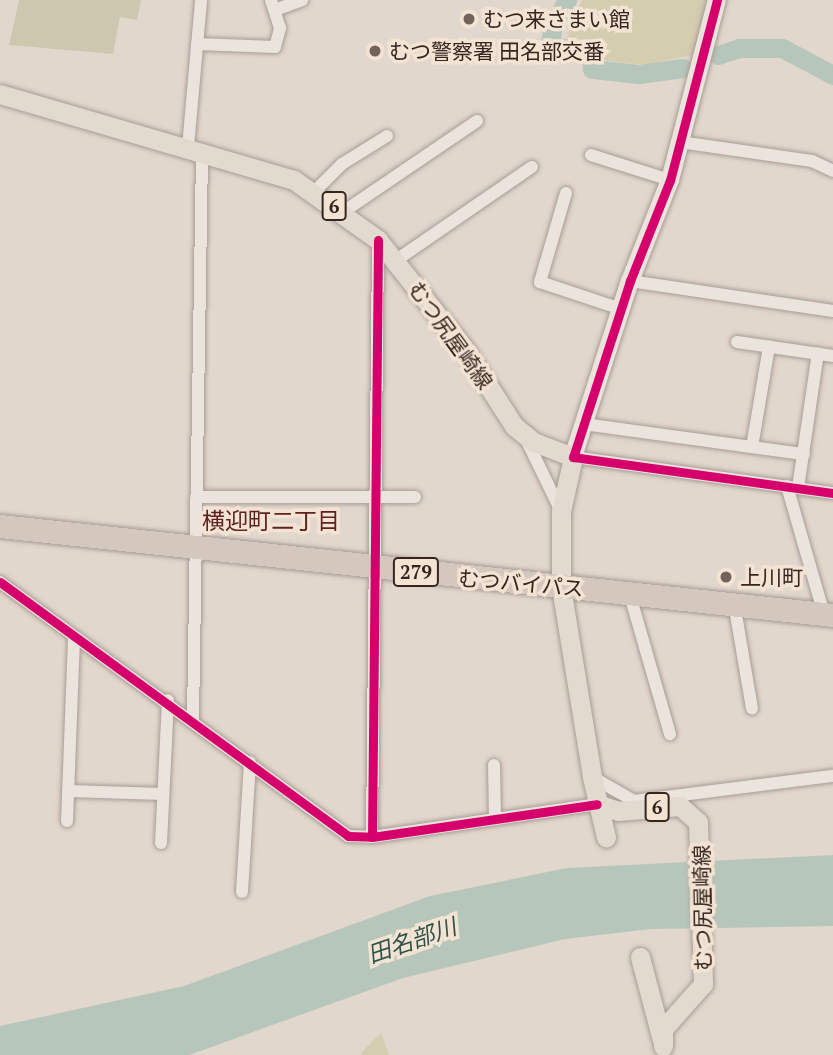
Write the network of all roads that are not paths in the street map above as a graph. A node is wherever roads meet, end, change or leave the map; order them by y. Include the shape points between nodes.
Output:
1 (201, 0) edge
2 (302, 0) edge
3 (718, 0) edge
4 (273, 5) edge
5 (197, 44) junction
6 (0, 94) edge
7 (477, 121) dead end
8 (387, 136) dead end
9 (680, 142) junction
10 (195, 150) junction
11 (591, 155) dead end
12 (531, 167) dead end
13 (833, 171) edge
14 (670, 180) junction
15 (313, 192) junction
16 (566, 193) dead end
17 (343, 212) junction
18 (378, 240) junction
19 (395, 261) junction
20 (630, 281) junction
21 (621, 309) junction
22 (833, 311) edge
23 (737, 342) dead end
24 (769, 346) junction
25 (818, 353) junction
26 (833, 356) edge
27 (583, 424) junction
28 (525, 436) junction
29 (752, 447) junction
30 (804, 454) junction
31 (573, 457) junction
32 (793, 487) junction
33 (833, 493) edge
34 (196, 497) junction
35 (415, 497) dead end
36 (377, 498) junction
37 (561, 511) junction
38 (0, 526) edge
39 (195, 550) junction
40 (377, 568) junction
41 (0, 582) edge
42 (561, 587) junction
43 (629, 592) junction
44 (734, 603) junction
45 (828, 615) edge
46 (74, 637) junction
47 (167, 700) junction
48 (752, 708) dead end
49 (193, 720) junction
50 (670, 734) dead end
51 (250, 762) junction
52 (494, 765) dead end
53 (833, 776) edge
54 (592, 777) junction
55 (68, 791) junction
56 (163, 794) junction
57 (597, 804) junction
58 (495, 819) junction
59 (67, 821) dead end
60 (372, 837) junction
61 (607, 837) dead end
62 (161, 843) dead end
63 (242, 892) dead end
64 (640, 957) dead end
65 (664, 1051) edge

1 - 5 street
2 - 4 street
3 - 9 street
4 - 5 street via 280,28 275,47
5 - 10 street
6 - 10 main road, むつ尻屋崎線 / 6
7 - 17 street
8 - 15 street via 342,164
9 - 13 street via 812,161
9 - 14 street
10 - 15 main road, むつ尻屋崎線 / 6 via 294,180
10 - 34 street
11 - 14 street
12 - 19 street
14 - 20 street
15 - 17 main road, むつ尻屋崎線 / 6
16 - 21 street via 540,282
17 - 18 main road, むつ尻屋崎線 / 6
18 - 19 main road, むつ尻屋崎線 / 6
18 - 36 street
19 - 28 main road, むつ尻屋崎線 / 6
20 - 21 street
20 - 22 street
21 - 27 street
23 - 24 street
24 - 25 street
24 - 29 street
25 - 26 street
25 - 30 street
27 - 29 street
27 - 31 street
28 - 31 main road, むつ尻屋崎線 / 6
28 - 37 street
29 - 30 street
30 - 32 street
31 - 32 street
31 - 37 main road
32 - 33 street
32 - 45 street
34 - 36 street
34 - 39 street
35 - 36 street
36 - 40 street
37 - 42 main road
38 - 39 highway, むつバイパス / 279
39 - 40 highway, むつバイパス / 279
39 - 49 street
40 - 42 highway, むつバイパス / 279
40 - 60 street
41 - 46 street
42 - 43 highway, むつバイパス / 279
42 - 54 main road
43 - 44 highway, むつバイパス / 279
43 - 50 street
44 - 45 highway, むつバイパス / 279
44 - 48 street
46 - 47 street
46 - 55 street
47 - 49 street
47 - 56 street
49 - 51 street
51 - 60 street via 348,836
51 - 63 street
52 - 58 street
53 - 54 street via 634,801
54 - 57 main road
55 - 56 street
55 - 59 street
56 - 62 street
57 - 58 street
57 - 61 main road
57 - 65 main road, むつ尻屋崎線 / 6 via 618,811 680,806 693,814 701,836 703,984 663,1029
58 - 60 street
64 - 65 main road, むつ尻屋崎線 / 6

